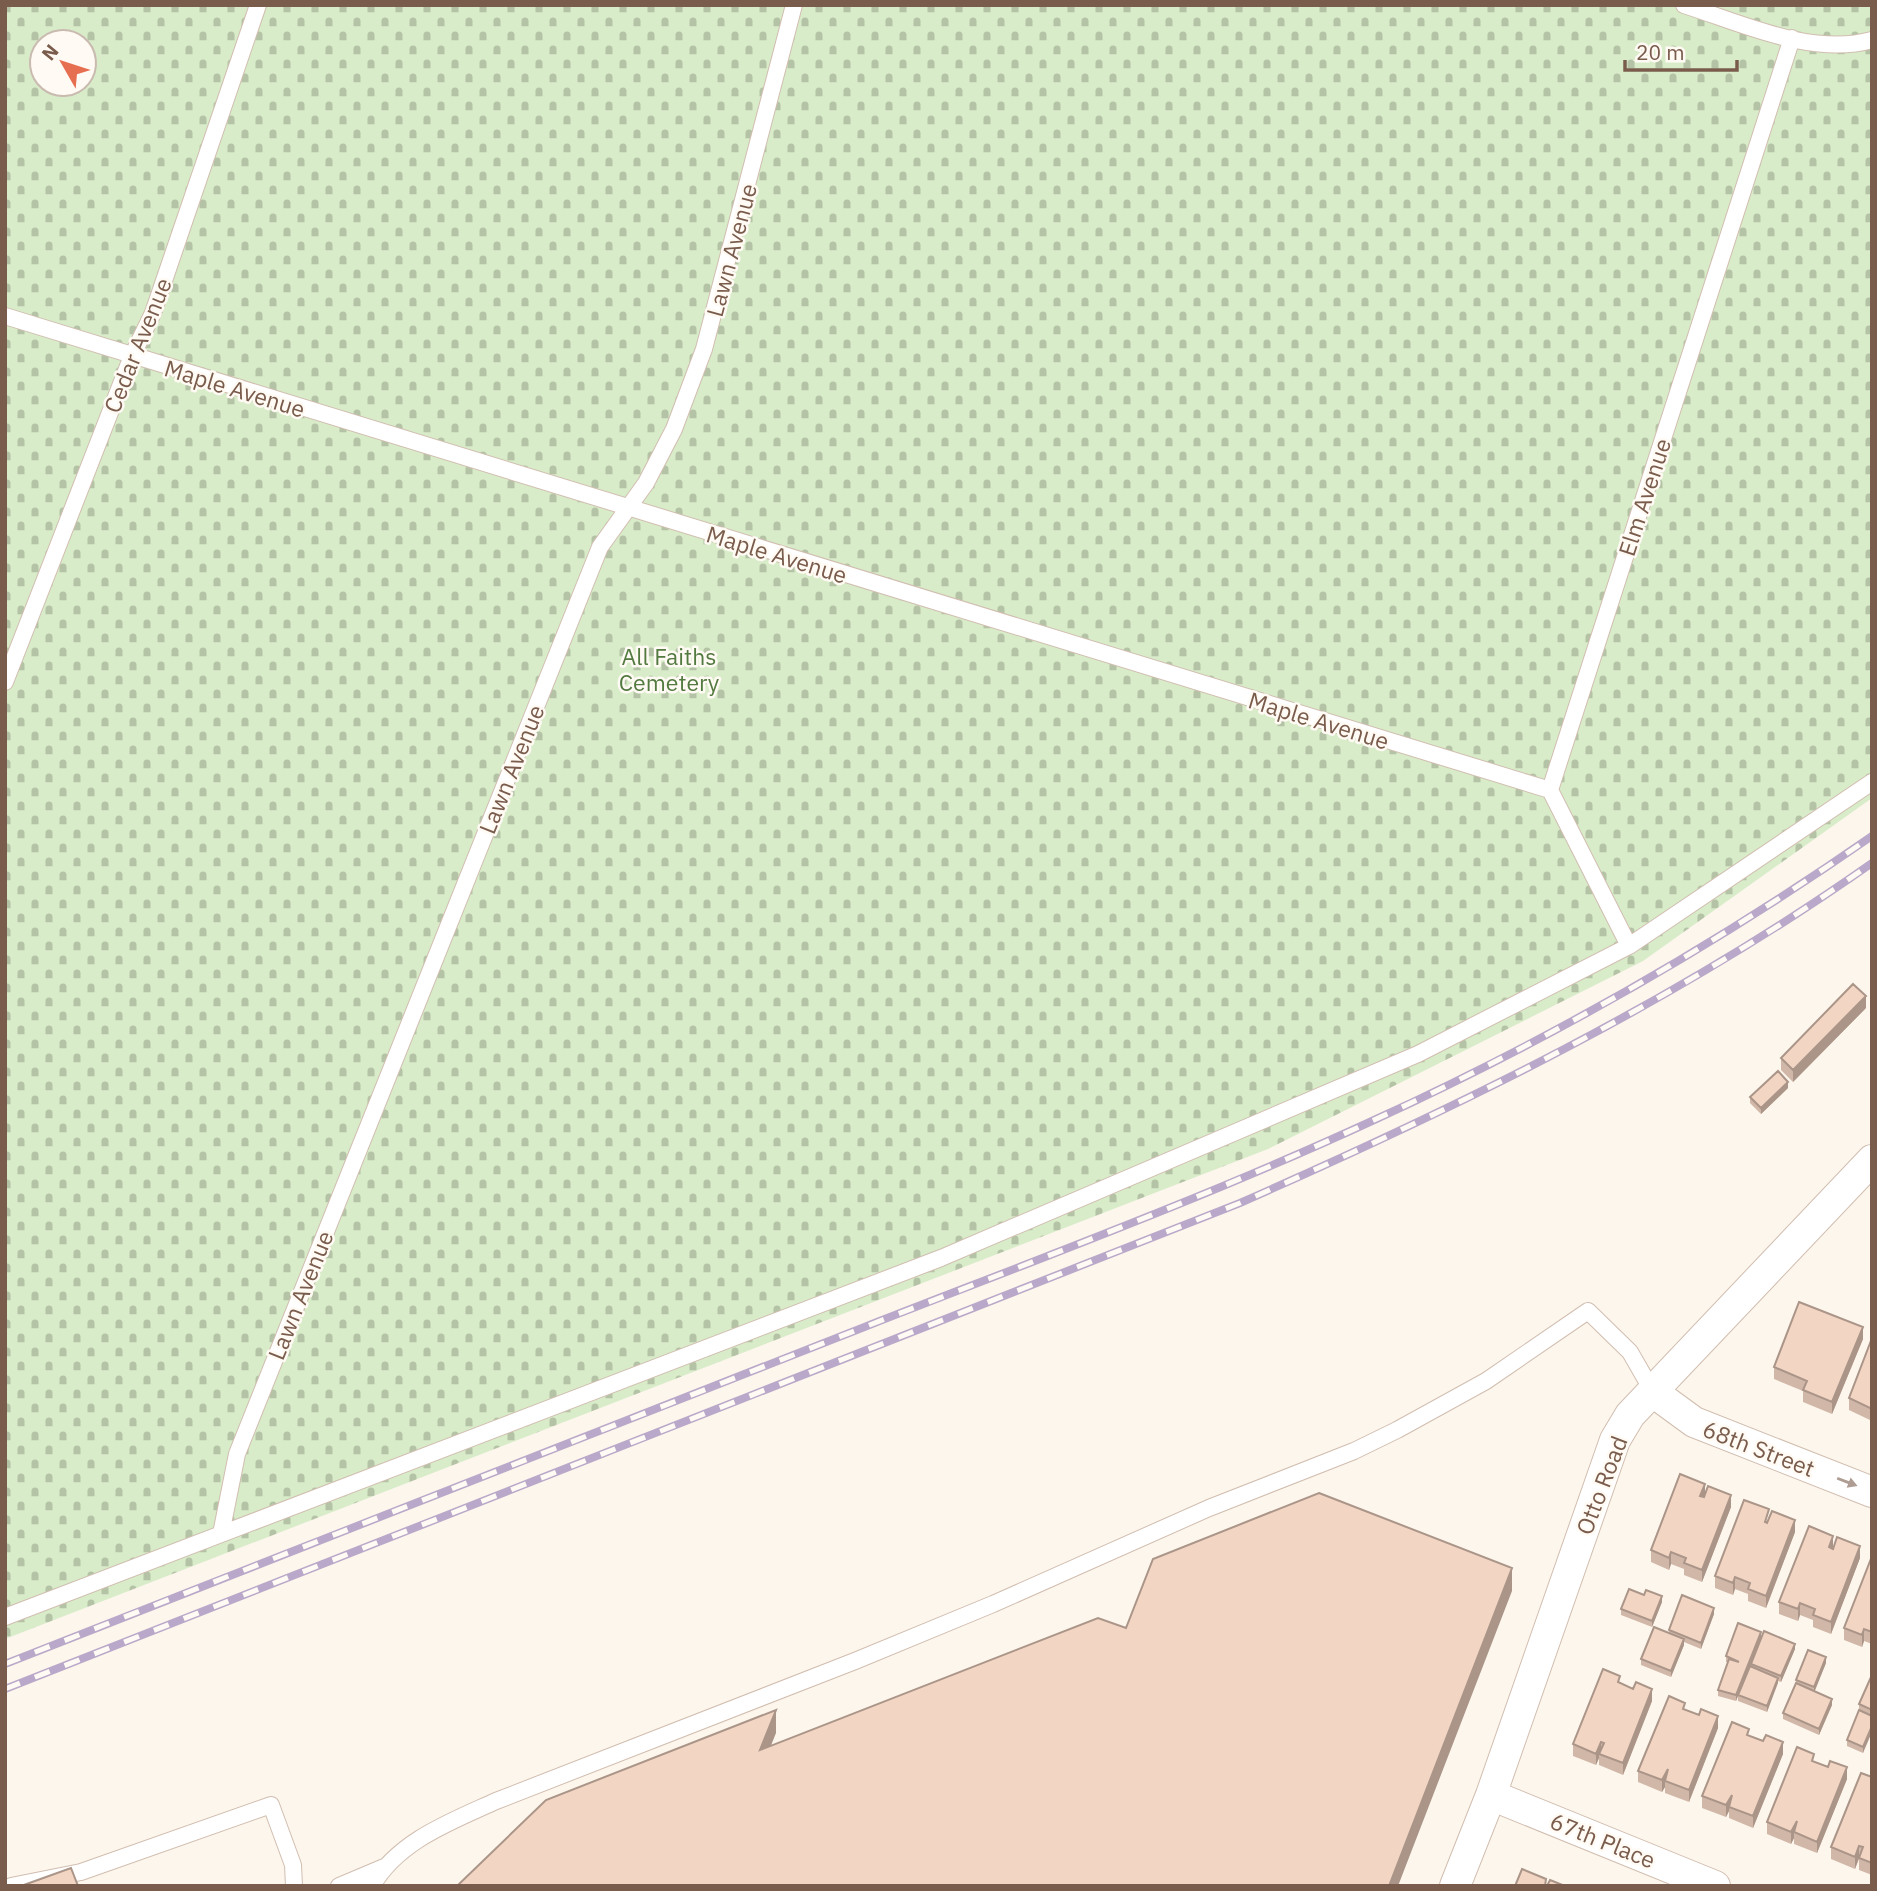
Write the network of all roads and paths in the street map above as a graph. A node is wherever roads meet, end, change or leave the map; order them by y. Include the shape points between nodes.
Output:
1 (258, 5) edge
2 (794, 5) edge
3 (1684, 5) edge
4 (1792, 38) junction
5 (1872, 40) edge
6 (5, 316) edge
7 (132, 356) junction
8 (628, 508) junction
9 (5, 682) edge
10 (1872, 782) edge
11 (1550, 790) junction
12 (1629, 946) junction
13 (1872, 1160) edge
14 (1653, 1392) junction
15 (1872, 1492) edge
16 (221, 1534) junction
17 (5, 1618) edge
18 (1491, 1795) junction
19 (384, 1867) junction
20 (11, 1886) edge
21 (294, 1886) edge
22 (339, 1886) edge
23 (372, 1886) edge
24 (1455, 1886) edge
25 (1715, 1886) edge

1 - 7 lane, Cedar Avenue via 153,313
2 - 8 lane, Lawn Avenue via 704,349 674,429
3 - 4 lane
4 - 5 lane via 1850,46
4 - 11 lane, Elm Avenue
6 - 7 lane, Maple Avenue
7 - 8 lane, Maple Avenue
7 - 9 lane, Cedar Avenue
8 - 11 lane, Maple Avenue
8 - 16 lane, Lawn Avenue via 600,547 237,1454
10 - 12 lane
11 - 12 lane
12 - 16 lane via 1418,1054 954,1253
13 - 14 street, Otto Road
14 -> 15 street, 68th Street via 1694,1422
14 - 18 street, Otto Road via 1630,1415 1615,1440
14 - 19 lane via 1630,1352 1588,1311 1486,1381 1375,1441 855,1661 496,1801 418,1839
16 - 17 lane
18 - 24 street, Otto Road
18 - 25 street, 67th Place
19 - 22 lane
19 - 23 lane
20 - 21 lane via 80,1872 271,1805 293,1865

